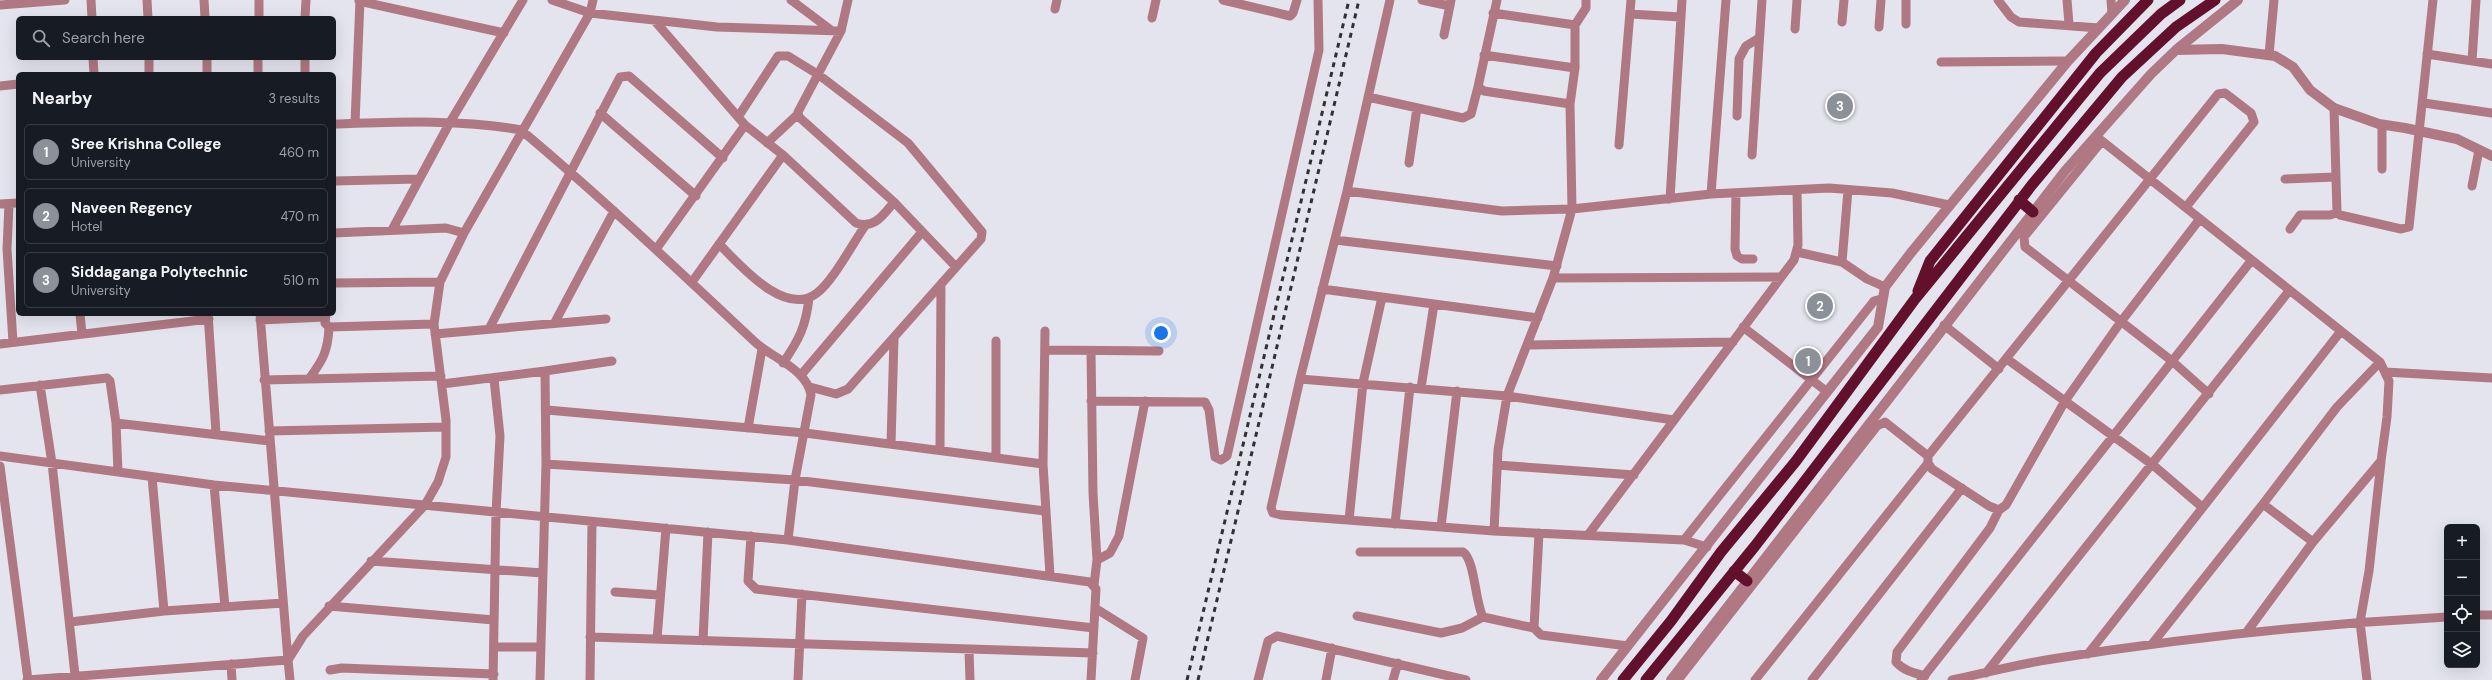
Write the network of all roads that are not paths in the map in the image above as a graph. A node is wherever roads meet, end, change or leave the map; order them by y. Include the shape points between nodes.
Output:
1 (65, 0) edge
2 (91, 0) edge
3 (147, 0) edge
4 (204, 0) edge
5 (259, 0) edge
6 (306, 0) edge
7 (523, 0) edge
8 (552, 0) edge
9 (592, 0) edge
10 (791, 0) edge
11 (848, 0) edge
12 (1156, 0) edge
13 (1223, 0) edge
14 (1297, 0) edge
15 (1318, 0) edge
16 (1390, 0) edge
17 (1422, 0) edge
18 (1496, 0) edge
19 (1586, 0) edge
20 (1630, 0) edge
21 (1682, 0) edge
22 (1726, 0) edge
23 (1762, 0) edge
24 (1797, 0) edge
25 (1844, 0) edge
26 (1881, 0) edge
27 (1906, 0) edge
28 (1998, 0) edge
29 (2068, 0) edge
30 (2111, 0) edge
31 (2125, 0) edge
32 (2148, 0) edge
33 (2180, 0) edge
34 (2215, 0) edge
35 (2238, 0) edge
36 (2274, 0) edge
37 (2433, 0) edge
38 (2476, 0) edge
39 (360, 1) edge
40 (1451, 3) edge
41 (0, 5) edge
42 (590, 13) junction
43 (1493, 13) junction
44 (1630, 14) junction
45 (2112, 14) junction
46 (92, 16) edge
47 (148, 16) edge
48 (205, 16) edge
49 (258, 16) edge
50 (305, 16) edge
51 (1681, 17) junction
52 (1152, 18) dead end
53 (654, 20) junction
54 (1842, 22) dead end
55 (1906, 24) dead end
56 (2068, 24) junction
57 (1575, 25) junction
58 (1879, 27) dead end
59 (2099, 28) junction
60 (1795, 29) dead end
61 (831, 30) junction
62 (841, 31) junction
63 (504, 33) junction
64 (1444, 36) dead end
65 (1759, 38) junction
66 (2176, 50) junction
67 (2427, 54) junction
68 (1484, 55) junction
69 (2269, 55) junction
70 (93, 60) edge
71 (149, 60) edge
72 (206, 60) edge
73 (258, 60) edge
74 (305, 60) edge
75 (2068, 61) junction
76 (2472, 61) junction
77 (1941, 62) dead end
78 (2492, 64) edge
79 (1576, 68) junction
80 (94, 72) edge
81 (150, 72) edge
82 (207, 72) edge
83 (258, 72) edge
84 (304, 72) edge
85 (819, 75) junction
86 (16, 84) edge
87 (0, 86) edge
88 (1478, 87) junction
89 (1368, 97) junction
90 (2424, 103) junction
91 (1570, 104) junction
92 (1417, 108) junction
93 (2334, 108) junction
94 (600, 113) junction
95 (2492, 113) edge
96 (798, 114) junction
97 (1737, 116) dead end
98 (738, 117) junction
99 (354, 123) junction
100 (336, 124) edge
101 (449, 124) junction
102 (745, 125) junction
103 (2382, 125) junction
104 (521, 130) junction
105 (2419, 131) junction
106 (2099, 139) junction
107 (767, 143) junction
108 (1619, 145) dead end
109 (2479, 150) junction
110 (783, 155) junction
111 (1752, 155) dead end
112 (2492, 156) edge
113 (723, 158) junction
114 (1408, 163) dead end
115 (2382, 169) dead end
116 (570, 172) junction
117 (2335, 177) junction
118 (2149, 178) junction
119 (418, 179) junction
120 (2285, 179) dead end
121 (336, 181) edge
122 (2472, 186) dead end
123 (1797, 190) junction
124 (1848, 190) junction
125 (1347, 191) junction
126 (1736, 193) junction
127 (1711, 194) junction
128 (696, 196) junction
129 (1670, 199) junction
130 (2019, 200) junction
131 (894, 202) junction
132 (9, 204) edge
133 (1948, 205) junction
134 (2186, 207) junction
135 (1572, 209) junction
136 (614, 211) junction
137 (2033, 212) junction
138 (2337, 212) junction
139 (2199, 220) junction
140 (865, 226) junction
141 (2290, 229) dead end
142 (392, 230) junction
143 (922, 232) junction
144 (336, 233) edge
145 (464, 233) junction
146 (1335, 240) junction
147 (719, 244) junction
148 (657, 248) junction
149 (4, 249) edge
150 (1797, 252) junction
151 (1753, 259) dead end
152 (2251, 260) junction
153 (1842, 262) junction
154 (1557, 266) junction
155 (956, 268) junction
156 (1781, 277) junction
157 (1553, 278) junction
158 (2068, 280) junction
159 (440, 282) junction
160 (692, 282) junction
161 (336, 283) edge
162 (941, 284) junction
163 (1885, 287) junction
164 (1322, 289) junction
165 (2290, 291) junction
166 (4, 296) edge
167 (1382, 297) junction
168 (809, 298) junction
169 (1881, 299) junction
170 (1915, 299) junction
171 (1434, 304) junction
172 (80, 316) edge
173 (208, 316) edge
174 (325, 316) edge
175 (260, 317) edge
176 (1538, 318) junction
177 (606, 319) dead end
178 (555, 322) junction
179 (2120, 322) junction
180 (434, 324) junction
181 (1944, 326) junction
182 (330, 327) junction
183 (1743, 327) junction
184 (489, 329) junction
185 (1045, 331) dead end
186 (2341, 331) junction
187 (82, 334) junction
188 (435, 334) junction
189 (894, 338) junction
190 (996, 341) dead end
191 (13, 342) junction
192 (1732, 342) junction
193 (0, 344) edge
194 (1528, 345) junction
195 (762, 349) junction
196 (1045, 350) junction
197 (1091, 351) junction
198 (1159, 351) dead end
199 (2007, 359) junction
200 (612, 361) dead end
201 (2172, 361) junction
202 (2380, 362) junction
203 (783, 363) junction
204 (2000, 369) junction
205 (545, 371) junction
206 (2385, 372) junction
207 (801, 376) junction
208 (1300, 378) junction
209 (2492, 378) edge
210 (309, 379) junction
211 (494, 379) junction
212 (1811, 379) junction
213 (264, 380) junction
214 (441, 380) junction
215 (1363, 383) junction
216 (40, 385) junction
217 (810, 387) junction
218 (1410, 387) junction
219 (1421, 388) junction
220 (0, 390) edge
221 (1457, 391) junction
222 (1826, 391) junction
223 (2209, 394) junction
224 (1507, 396) junction
225 (1091, 401) junction
226 (1145, 401) junction
227 (2066, 401) junction
228 (547, 410) junction
229 (1674, 420) junction
230 (116, 423) junction
231 (446, 427) junction
232 (748, 428) junction
233 (216, 433) junction
234 (805, 433) junction
235 (269, 436) junction
236 (2113, 436) junction
237 (891, 444) junction
238 (940, 450) junction
239 (0, 456) edge
240 (996, 458) junction
241 (1928, 459) junction
242 (2381, 461) junction
243 (52, 463) junction
244 (546, 464) junction
245 (1043, 464) junction
246 (1497, 465) junction
247 (2153, 465) junction
248 (0, 466) edge
249 (118, 472) junction
250 (1634, 475) junction
251 (152, 477) junction
252 (796, 480) junction
253 (214, 485) junction
254 (1962, 488) junction
255 (274, 491) junction
256 (2264, 504) junction
257 (425, 505) junction
258 (2202, 507) junction
259 (1999, 510) junction
260 (1045, 511) junction
261 (496, 512) junction
262 (544, 517) junction
263 (1349, 520) junction
264 (592, 522) junction
265 (1396, 524) junction
266 (1441, 527) junction
267 (666, 528) junction
268 (1494, 531) junction
269 (708, 532) junction
270 (1539, 533) junction
271 (1588, 535) junction
272 (751, 536) junction
273 (788, 540) junction
274 (1684, 540) junction
275 (2313, 542) junction
276 (1708, 547) junction
277 (1360, 552) dead end
278 (1097, 560) junction
279 (371, 561) junction
280 (495, 571) junction
281 (1734, 571) junction
282 (543, 573) junction
283 (1050, 575) junction
284 (1747, 581) junction
285 (1094, 585) junction
286 (615, 592) dead end
287 (802, 594) junction
288 (659, 595) junction
289 (283, 603) junction
290 (330, 606) junction
291 (225, 607) junction
292 (1095, 608) junction
293 (164, 611) junction
294 (2480, 615) edge
295 (2492, 615) edge
296 (1357, 616) dead end
297 (1483, 617) junction
298 (2444, 617) edge
299 (494, 620) junction
300 (70, 622) junction
301 (2360, 622) junction
302 (1094, 628) junction
303 (1534, 628) junction
304 (2246, 633) junction
305 (590, 637) junction
306 (657, 639) junction
307 (703, 640) junction
308 (799, 643) junction
309 (2152, 644) junction
310 (1628, 646) junction
311 (494, 647) junction
312 (541, 647) junction
313 (1332, 648) junction
314 (969, 650) junction
315 (1093, 653) junction
316 (2088, 654) junction
317 (288, 660) junction
318 (1398, 663) junction
319 (231, 664) junction
320 (330, 670) dead end
321 (1986, 673) junction
322 (75, 675) junction
323 (133, 675) edge
324 (493, 677) edge
325 (1923, 678) edge
326 (28, 680) edge
327 (232, 680) edge
328 (290, 680) edge
329 (540, 680) edge
330 (590, 680) edge
331 (798, 680) edge
332 (970, 680) edge
333 (1091, 680) edge
334 (1135, 680) edge
335 (1258, 680) edge
336 (1326, 680) edge
337 (1393, 680) edge
338 (1466, 680) edge
339 (1601, 680) edge
340 (1623, 680) edge
341 (1646, 680) edge
342 (1670, 680) edge
343 (1678, 680) edge
344 (1755, 680) edge
345 (1812, 680) edge
346 (1952, 680) edge
347 (2366, 680) edge

1 - 41 street
2 - 46 street
3 - 47 street
4 - 48 street
5 - 49 street
6 - 50 street
7 - 63 street
8 - 42 street
9 - 42 street
10 - 61 street
11 - 62 street
12 - 52 street
13 - 14 street via 1290,16 1294,14
15 - 226 street via 1321,35 1319,50 1227,456 1220,460 1215,457 1209,410 1205,402
16 - 89 street
17 - 40 street
18 - 43 street
19 - 57 street via 1586,8
20 - 44 street
21 - 51 street
22 - 127 street
23 - 65 street
24 - 60 street
25 - 54 street
26 - 58 street
27 - 55 street
28 - 56 street via 2011,17 2019,22
29 - 56 street
30 - 45 street
31 - 45 street
32 - 170 highway via 2096,54 1930,261
33 - 170 highway via 2161,14 2100,74
34 - 130 highway via 2176,27 2122,77
35 - 66 street
36 - 69 street
37 - 67 street
38 - 76 street
39 - 63 street
39 - 99 street
40 - 64 street
42 - 53 street
42 - 104 street
43 - 57 street
43 - 68 street
44 - 51 street
44 - 108 street
45 - 59 street
51 - 129 street
53 - 61 street via 717,27
53 - 98 street
56 - 59 street
57 - 79 street
59 - 75 street
61 - 62 street
62 - 85 street
63 - 101 street
65 - 97 street via 1746,46 1739,59
65 - 111 street
66 - 69 street via 2222,49
66 - 106 street via 2151,74
67 - 76 street
67 - 90 street
68 - 79 street
68 - 88 street
69 - 93 street via 2293,67 2310,90
70 - 80 street
71 - 81 street
72 - 82 street
73 - 83 street
74 - 84 street
75 - 77 street
75 - 133 street
76 - 78 street
79 - 91 street
85 - 96 street
85 - 98 street via 788,56 778,56
85 - 155 street via 908,143 982,232 981,239
86 - 87 street
88 - 91 street via 1484,91
88 - 92 street via 1471,114 1466,117
89 - 92 street
89 - 125 street
90 - 95 street
90 - 105 street
91 - 135 street
92 - 114 street
93 - 103 street
93 - 117 street
94 - 113 street via 620,78 629,76
94 - 116 street
94 - 128 street
96 - 107 street
96 - 131 street
98 - 102 street
99 - 100 street
99 - 101 street
101 - 104 street via 500,126
101 - 119 street
102 - 107 street
102 - 113 street
103 - 105 street
103 - 115 street
104 - 116 street
104 - 145 street
105 - 109 street via 2457,140
105 - 138 street via 2409,228 2401,229 2340,216
106 - 118 street
106 - 137 street
106 - 158 street via 2024,237 2025,247
107 - 110 street
109 - 112 street
109 - 122 street
110 - 140 street via 856,223
110 - 147 street
113 - 128 street
116 - 136 street
116 - 184 street
117 - 120 street
117 - 138 street
118 - 134 street
118 - 134 street via 2218,94 2225,93 2241,105 2251,113 2254,122
118 - 158 street
119 - 121 street
119 - 142 street
123 - 124 street
123 - 126 street
123 - 150 street
124 - 133 street via 1892,193
124 - 153 street
125 - 135 street via 1502,211
125 - 146 street
126 - 127 street
126 - 151 street via 1735,249 1737,256 1742,259
127 - 129 street
128 - 148 street
129 - 135 street
130 - 137 highway
130 - 281 highway
131 - 140 street via 873,224
131 - 143 street
132 - 149 street
133 - 163 street
134 - 139 street
135 - 154 street
136 - 148 street
136 - 178 street
137 - 181 street
138 - 141 street via 2330,215 2300,215
139 - 152 street
139 - 179 street
140 - 168 street via 825,285
142 - 144 street
142 - 145 street via 446,228
143 - 155 street
143 - 207 street
145 - 159 street
146 - 154 street
146 - 164 street
147 - 160 street
147 - 168 street via 782,297 797,300
148 - 160 street
149 - 166 street
150 - 153 street
150 - 156 street
152 - 165 street
152 - 201 street
153 - 163 street via 1867,279
154 - 157 street
155 - 162 street
156 - 157 street
156 - 183 street
157 - 176 street
158 - 179 street
158 - 199 street
159 - 161 street
159 - 180 street
160 - 195 street
162 - 189 street
162 - 238 street
163 - 169 street
164 - 167 street
164 - 208 street
165 - 186 street
165 - 223 street
166 - 191 street
167 - 171 street
167 - 215 street
168 - 203 street via 807,318 799,340
169 - 212 street via 1874,301
169 - 222 street via 1878,328
170 - 340 highway via 1796,461 1721,552 1671,621
171 - 176 street
171 - 219 street
172 - 187 street
173 - 187 street
173 - 233 street
174 - 175 street
174 - 182 street via 325,323
175 - 213 street
176 - 194 street
177 - 178 street
178 - 184 street
179 - 201 street
179 - 227 street
180 - 182 street
180 - 188 street
181 - 204 street
181 - 284 street
182 - 210 street via 328,347 322,363
183 - 192 street
183 - 212 street
184 - 188 street
185 - 196 street
186 - 202 street
186 - 258 street
187 - 191 street
188 - 214 street
189 - 217 street via 843,392 828,393
189 - 237 street
190 - 240 street
191 - 193 street
192 - 194 street
192 - 229 street
194 - 224 street
195 - 203 street
195 - 232 street
196 - 197 street
196 - 245 street
197 - 198 street
197 - 225 street
199 - 204 street
199 - 227 street
200 - 205 street
201 - 223 street
201 - 236 street
202 - 206 street
202 - 256 street via 2337,407
203 - 207 street
204 - 241 street
205 - 211 street
205 - 228 street
206 - 209 street
206 - 242 street via 2389,381
207 - 217 street
208 - 215 street
208 - 263 street via 1271,508 1273,512 1281,515
210 - 213 street
210 - 214 street
211 - 214 street
211 - 261 street via 500,436
212 - 222 street
212 - 274 street
213 - 235 street
214 - 231 street
215 - 218 street
215 - 263 street
216 - 220 street
216 - 230 street via 107,378 110,381
216 - 243 street
217 - 234 street
218 - 219 street
218 - 265 street
219 - 221 street
221 - 224 street
221 - 266 street
222 - 276 street
223 - 247 street
224 - 229 street
224 - 246 street
225 - 226 street
225 - 278 street
226 - 278 street via 1119,536 1110,554
227 - 236 street
227 - 259 street via 2006,505
228 - 232 street
228 - 244 street
229 - 250 street
230 - 233 street
230 - 249 street
231 - 235 street
231 - 257 street via 446,457 438,482
232 - 234 street
233 - 235 street
234 - 237 street
234 - 252 street
235 - 255 street
236 - 247 street
236 - 325 street
237 - 238 street
238 - 240 street
239 - 243 street
240 - 245 street
241 - 254 street via 1932,469
241 - 343 street via 1885,422 1878,426
241 - 344 street
242 - 275 street
242 - 301 street
243 - 249 street
243 - 300 street
244 - 252 street
244 - 262 street
245 - 260 street
246 - 250 street
246 - 268 street
247 - 258 street
247 - 321 street
248 - 326 street
249 - 251 street
250 - 271 street
251 - 253 street
251 - 293 street
252 - 260 street
252 - 273 street
253 - 255 street
253 - 291 street
254 - 259 street via 1988,506
254 - 345 street
255 - 257 street
255 - 289 street
256 - 275 street
256 - 309 street
257 - 261 street
257 - 279 street
258 - 316 street
259 - 325 street via 1990,528 1897,652 1896,662 1899,666
260 - 283 street
261 - 262 street
261 - 280 street
262 - 264 street
262 - 282 street
263 - 265 street
264 - 267 street
264 - 305 street
265 - 266 street
266 - 268 street
267 - 269 street
267 - 288 street
268 - 270 street
269 - 272 street
269 - 307 street
270 - 271 street
270 - 303 street
271 - 274 street
272 - 273 street
272 - 287 street via 748,581 750,585 756,589
273 - 283 street
274 - 276 street
275 - 304 street
276 - 310 street
277 - 297 street via 1464,552 1470,559 1477,604
278 - 285 street
279 - 280 street
279 - 290 street
280 - 282 street
280 - 299 street
281 - 284 highway
281 - 341 highway
282 - 312 street
283 - 285 street via 1090,582
284 - 342 street
285 - 292 street
286 - 288 street
287 - 302 street
287 - 308 street
288 - 306 street
289 - 291 street
289 - 317 street
290 - 299 street
290 - 317 street via 303,636
291 - 293 street
292 - 302 street
292 - 334 street via 1143,638
293 - 300 street
294 - 295 street
296 - 297 street via 1441,633 1462,628
297 - 303 street
298 - 301 street
299 - 311 street
300 - 322 street
301 - 304 street
301 - 347 street
302 - 315 street
303 - 310 street via 1541,635
304 - 309 street
305 - 306 street
305 - 330 street
306 - 307 street
307 - 308 street
308 - 314 street
308 - 331 street
309 - 316 street
310 - 339 street
311 - 312 street
311 - 324 street
312 - 329 street
313 - 318 street
313 - 335 street via 1274,636 1268,640
313 - 336 street
314 - 315 street
314 - 332 street
315 - 333 street
316 - 321 street
317 - 319 street
317 - 328 street
318 - 337 street
318 - 338 street
319 - 323 street
319 - 327 street
320 - 324 street via 342,668
321 - 346 street
322 - 323 street
322 - 326 street

